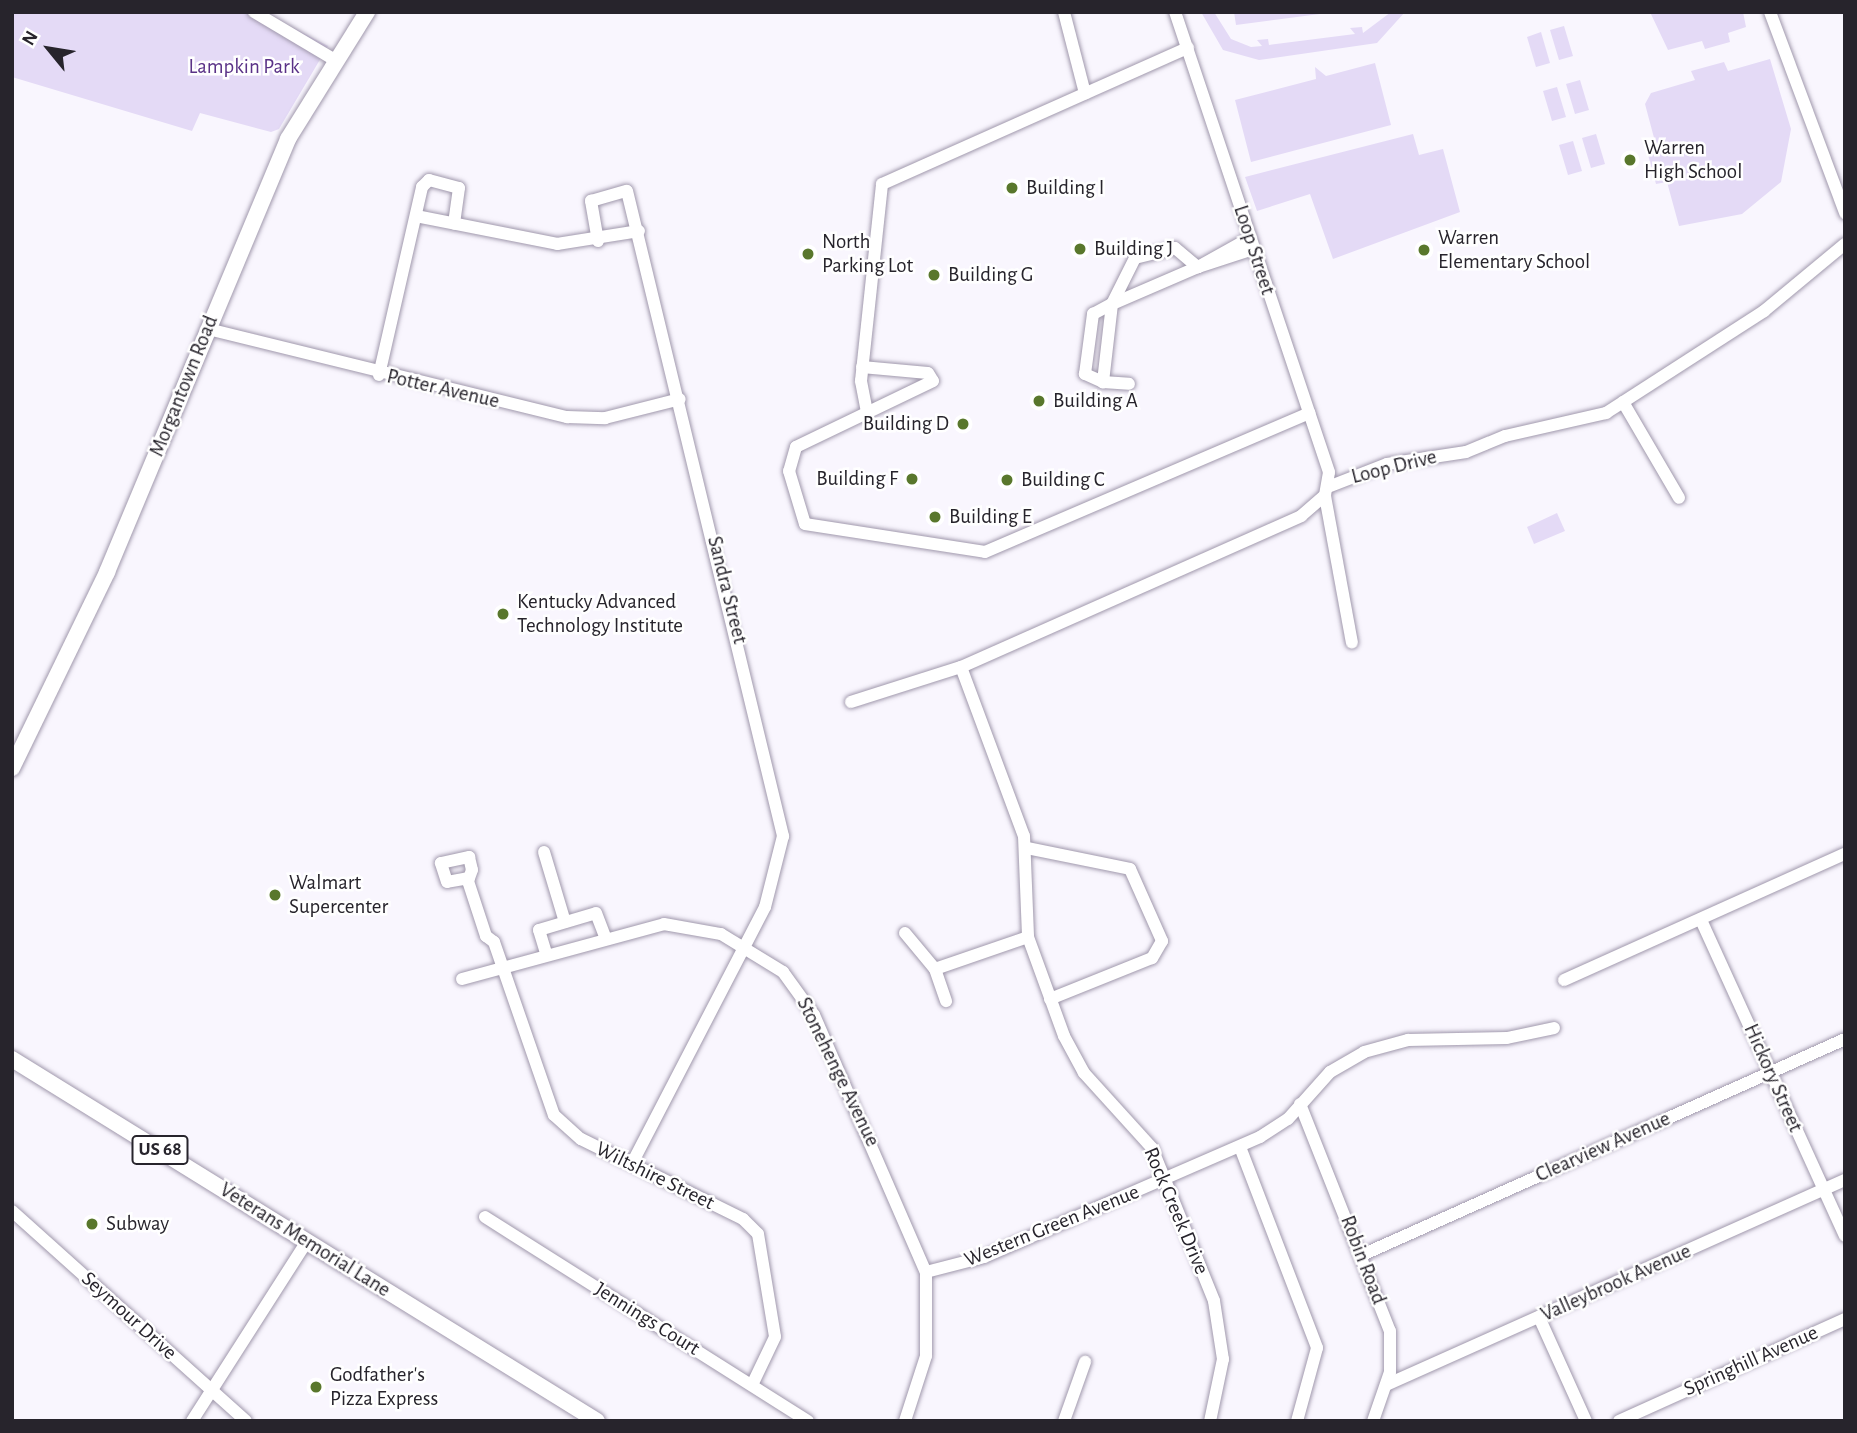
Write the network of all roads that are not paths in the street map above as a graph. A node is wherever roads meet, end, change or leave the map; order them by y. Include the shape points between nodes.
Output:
1 (254, 12) edge
2 (367, 12) edge
3 (1064, 12) edge
4 (1175, 12) edge
5 (1770, 12) edge
6 (1188, 48) junction
7 (333, 60) junction
8 (1084, 93) junction
9 (1845, 213) edge
10 (416, 216) junction
11 (454, 224) junction
12 (639, 231) junction
13 (598, 241) junction
14 (1252, 243) junction
15 (1845, 244) edge
16 (1198, 267) junction
17 (1119, 286) junction
18 (1131, 296) junction
19 (1112, 304) junction
20 (208, 329) junction
21 (862, 367) junction
22 (379, 375) junction
23 (1103, 382) junction
24 (1129, 384) dead end
25 (680, 399) junction
26 (1623, 402) junction
27 (867, 412) junction
28 (1309, 413) junction
29 (1326, 491) junction
30 (1679, 498) dead end
31 (1352, 643) dead end
32 (961, 667) junction
33 (851, 702) dead end
34 (12, 768) edge
35 (1027, 848) junction
36 (544, 852) dead end
37 (1845, 854) edge
38 (469, 878) dead end
39 (1701, 920) junction
40 (565, 922) junction
41 (905, 933) dead end
42 (605, 936) junction
43 (1028, 937) junction
44 (744, 944) junction
45 (546, 953) junction
46 (502, 967) junction
47 (935, 969) junction
48 (462, 979) dead end
49 (1564, 980) dead end
50 (1050, 999) junction
51 (946, 1001) dead end
52 (1554, 1028) dead end
53 (1845, 1039) edge
54 (12, 1059) edge
55 (1771, 1073) junction
56 (1300, 1104) junction
57 (1240, 1147) junction
58 (632, 1164) junction
59 (1166, 1179) junction
60 (1845, 1180) edge
61 (1824, 1189) junction
62 (12, 1211) edge
63 (485, 1217) dead end
64 (1845, 1236) edge
65 (307, 1241) junction
66 (1362, 1255) junction
67 (926, 1272) junction
68 (1539, 1317) junction
69 (1845, 1319) edge
70 (1085, 1362) dead end
71 (752, 1385) junction
72 (1386, 1385) junction
73 (212, 1391) junction
74 (192, 1421) edge
75 (246, 1421) edge
76 (597, 1421) edge
77 (808, 1421) edge
78 (905, 1421) edge
79 (1064, 1421) edge
80 (1210, 1421) edge
81 (1297, 1421) edge
82 (1373, 1421) edge
83 (1586, 1421) edge
84 (1619, 1421) edge

1 - 7 street
2 - 7 main road, Morgantown Road
3 - 8 street
4 - 6 street, Loop Street
5 - 9 street via 1809,127
6 - 8 street
6 - 14 street, Loop Street
7 - 20 main road, Morgantown Road via 285,145
8 - 21 street via 882,184
10 - 11 street
10 - 11 street via 422,187 435,178 461,193
10 - 22 street
11 - 13 street via 556,244
12 - 13 street
12 - 13 street, Sandra Street via 630,194 622,190 592,201
12 - 25 street, Sandra Street
14 - 16 street
14 - 28 street, Loop Street
15 - 26 street, Loop Drive via 1764,311
16 - 17 street via 1175,248 1158,248 1135,258
16 - 18 street
17 - 18 street
17 - 19 street
18 - 19 street
19 - 23 street
19 - 23 street via 1097,309 1090,321 1087,378
20 - 22 street, Potter Avenue
20 - 34 main road, Morgantown Road via 107,572
21 - 27 street
21 - 27 street via 928,373 933,381
22 - 25 street, Potter Avenue via 580,419
23 - 24 street
25 - 44 street, Sandra Street via 782,822 777,875
26 - 29 street, Loop Drive via 1581,421 1505,436 1466,452 1387,464
26 - 30 street
27 - 28 street via 793,452 789,471 805,524 985,552
28 - 29 street, Loop Street
29 - 31 street, Loop Street
29 - 32 street, Loop Drive via 1301,516
32 - 33 street, Loop Drive
32 - 35 street, Rock Creek Drive
35 - 43 street, Rock Creek Drive
35 - 50 street via 1130,869 1162,941 1152,958
36 - 40 street
37 - 39 street
38 - 46 street, Wiltshire Street
39 - 49 street
39 - 55 street, Hickory Street
40 - 42 street via 596,913
40 - 45 street via 539,930
41 - 47 street
42 - 44 street, Stonehenge Avenue via 676,924
42 - 45 street, Stonehenge Avenue
43 - 47 street
43 - 50 street, Rock Creek Drive
44 - 58 street, Sandra Street
44 - 67 street, Stonehenge Avenue via 783,972 814,1015
45 - 46 street, Stonehenge Avenue
46 - 48 street, Stonehenge Avenue
46 - 58 street, Wiltshire Street via 554,1115 581,1139
47 - 51 street
50 - 59 street, Rock Creek Drive via 1084,1073 1141,1131
52 - 56 street, Western Green Avenue via 1507,1038 1388,1045 1348,1060
53 - 55 street, Clearview Avenue
54 - 65 main road, Veterans Memorial Lane / US 68
55 - 61 street, Hickory Street
55 - 66 street, Clearview Avenue
56 - 57 street, Western Green Avenue via 1278,1127
56 - 66 street, Robin Road
57 - 59 street, Western Green Avenue
57 - 81 street via 1317,1348
58 - 71 street, Wiltshire Street via 743,1219 758,1234 775,1337
59 - 67 street, Western Green Avenue via 974,1261
59 - 80 street, Rock Creek Drive via 1220,1324 1221,1382
60 - 61 street, Valleybrook Avenue
61 - 64 street, Hickory Street
61 - 68 street, Valleybrook Avenue
62 - 73 street, Seymour Drive
63 - 71 street, Jennings Court
65 - 73 street
65 - 76 main road, Veterans Memorial Lane / US 68
66 - 72 street, Robin Road via 1390,1331
67 - 78 street, Stonehenge Avenue via 926,1356
68 - 72 street, Valleybrook Avenue
68 - 83 street
69 - 84 street, Springhill Avenue
70 - 79 street
71 - 77 street, Jennings Court
72 - 82 street, Robin Road
73 - 74 street
73 - 75 street, Seymour Drive

